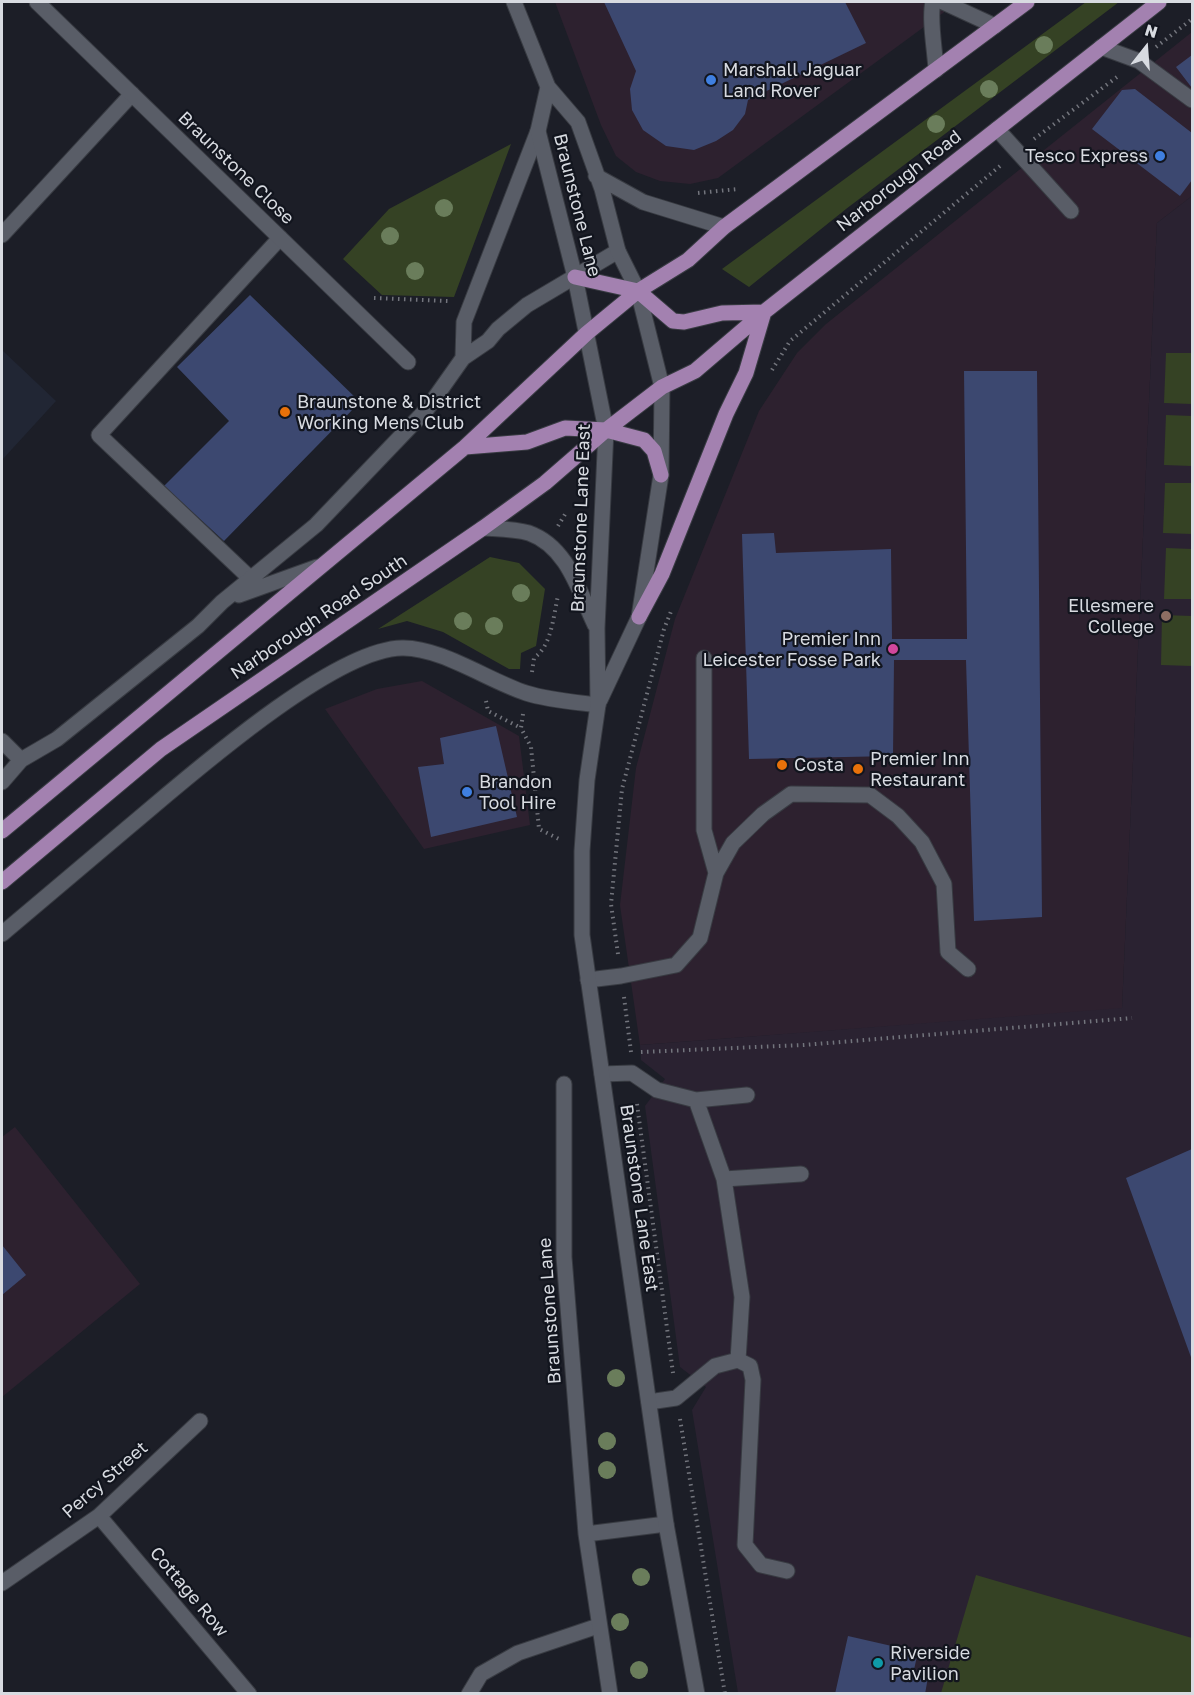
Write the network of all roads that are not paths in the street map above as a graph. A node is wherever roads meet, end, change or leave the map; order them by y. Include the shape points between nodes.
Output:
1 (37, 2) edge
2 (514, 2) edge
3 (933, 2) edge
4 (943, 2) edge
5 (1027, 2) edge
6 (1159, 2) edge
7 (995, 26) junction
8 (1101, 47) junction
9 (936, 70) junction
10 (548, 87) junction
11 (132, 94) junction
12 (1192, 100) edge
13 (997, 129) junction
14 (538, 131) junction
15 (597, 176) junction
16 (1071, 211) dead end
17 (724, 227) junction
18 (2, 235) edge
19 (280, 238) junction
20 (618, 251) junction
21 (575, 277) junction
22 (638, 291) junction
23 (764, 312) junction
24 (587, 333) junction
25 (463, 358) junction
26 (408, 362) dead end
27 (662, 387) junction
28 (606, 430) junction
29 (465, 447) junction
30 (661, 475) junction
31 (483, 528) junction
32 (317, 567) junction
33 (252, 580) junction
34 (222, 602) junction
35 (639, 617) junction
36 (597, 628) junction
37 (704, 658) dead end
38 (598, 705) junction
39 (2, 741) edge
40 (21, 760) junction
41 (2, 782) edge
42 (2, 831) edge
43 (717, 873) junction
44 (2, 882) edge
45 (2, 934) edge
46 (969, 969) dead end
47 (588, 980) junction
48 (602, 1074) junction
49 (564, 1084) dead end
50 (747, 1095) dead end
51 (696, 1100) junction
52 (801, 1174) dead end
53 (724, 1179) junction
54 (738, 1360) junction
55 (649, 1402) junction
56 (200, 1421) dead end
57 (99, 1516) junction
58 (666, 1524) junction
59 (586, 1534) junction
60 (787, 1572) dead end
61 (2, 1583) edge
62 (598, 1626) junction
63 (249, 1694) edge
64 (469, 1694) edge
65 (610, 1694) edge
66 (697, 1694) edge

1 - 11 street, Braunstone Close
2 - 10 street, Braunstone Lane
3 - 9 street via 930,13
4 - 7 street
5 - 7 main road
6 - 8 main road, Narborough Road
7 - 9 main road
8 - 12 street via 1139,61
8 - 13 main road, Narborough Road
9 - 17 main road
10 - 14 street, Braunstone Lane
10 - 15 street, Braunstone Lane via 578,122
11 - 18 street
11 - 19 street, Braunstone Close
13 - 16 street
13 - 23 main road, Narborough Road
14 - 21 street, Braunstone Lane
14 - 25 street via 464,322
15 - 17 street via 643,202
15 - 20 street, Braunstone Lane
17 - 22 main road via 688,260
19 - 26 street, Braunstone Close
19 - 33 street via 99,435
20 - 21 street, Narborough Road South
20 - 22 street, Braunstone Lane
21 - 22 main road
21 - 24 street, Braunstone Lane
21 - 25 street, Narborough Road South via 527,305
22 - 23 main road via 674,321 722,313
22 - 24 main road, Narborough Road South
22 - 27 street, Braunstone Lane East
23 - 27 main road, Narborough Road via 695,371
23 - 35 main road via 746,373 662,573
24 - 28 street, Braunstone Lane East
24 - 29 main road, Narborough Road South
25 - 33 street, Narborough Road South via 427,408 365,476
27 - 28 main road, Narborough Road South
27 - 30 street, Braunstone Lane East
28 - 29 main road via 565,428 527,441
28 - 30 main road via 644,440 654,451
28 - 31 main road, Narborough Road South via 545,483
28 - 36 street, Braunstone Lane East
29 - 32 main road, Narborough Road South
30 - 35 street, Braunstone Lane East
31 - 36 street via 529,533 548,543 562,556
31 - 44 main road, Narborough Road South via 161,749
32 - 34 street, Narborough Road South
32 - 42 main road, Narborough Road South
33 - 34 street, Narborough Road South
34 - 40 street, Narborough Road South via 198,626 57,740
35 - 38 street, Braunstone Lane East
36 - 38 street, Braunstone Lane East
37 - 43 street via 704,830
38 - 45 street via 528,694 480,676 446,657 423,651 402,648 379,652 305,689 213,756
38 - 47 street, Braunstone Lane East via 582,851 582,935
39 - 40 street
40 - 41 street, Narborough Road South
43 - 46 street via 733,843 791,794 870,795 898,816 922,842 944,884 948,952
43 - 47 street via 700,938 676,965
47 - 48 street, Braunstone Lane East
48 - 51 street via 632,1073 657,1090
48 - 55 street, Braunstone Lane East
49 - 59 street, Braunstone Lane via 564,1257
50 - 51 street
51 - 53 street
52 - 53 street
53 - 54 street via 742,1297
54 - 55 street via 716,1366 676,1398
54 - 60 street via 750,1366 753,1380 745,1545 761,1565
55 - 58 street, Braunstone Lane East
56 - 57 street, Percy Street
57 - 61 street, Percy Street
57 - 63 street, Cottage Row
58 - 59 street
58 - 66 street, Braunstone Lane East
59 - 62 street, Braunstone Lane
62 - 64 street via 518,1653 481,1674
62 - 65 street, Braunstone Lane

